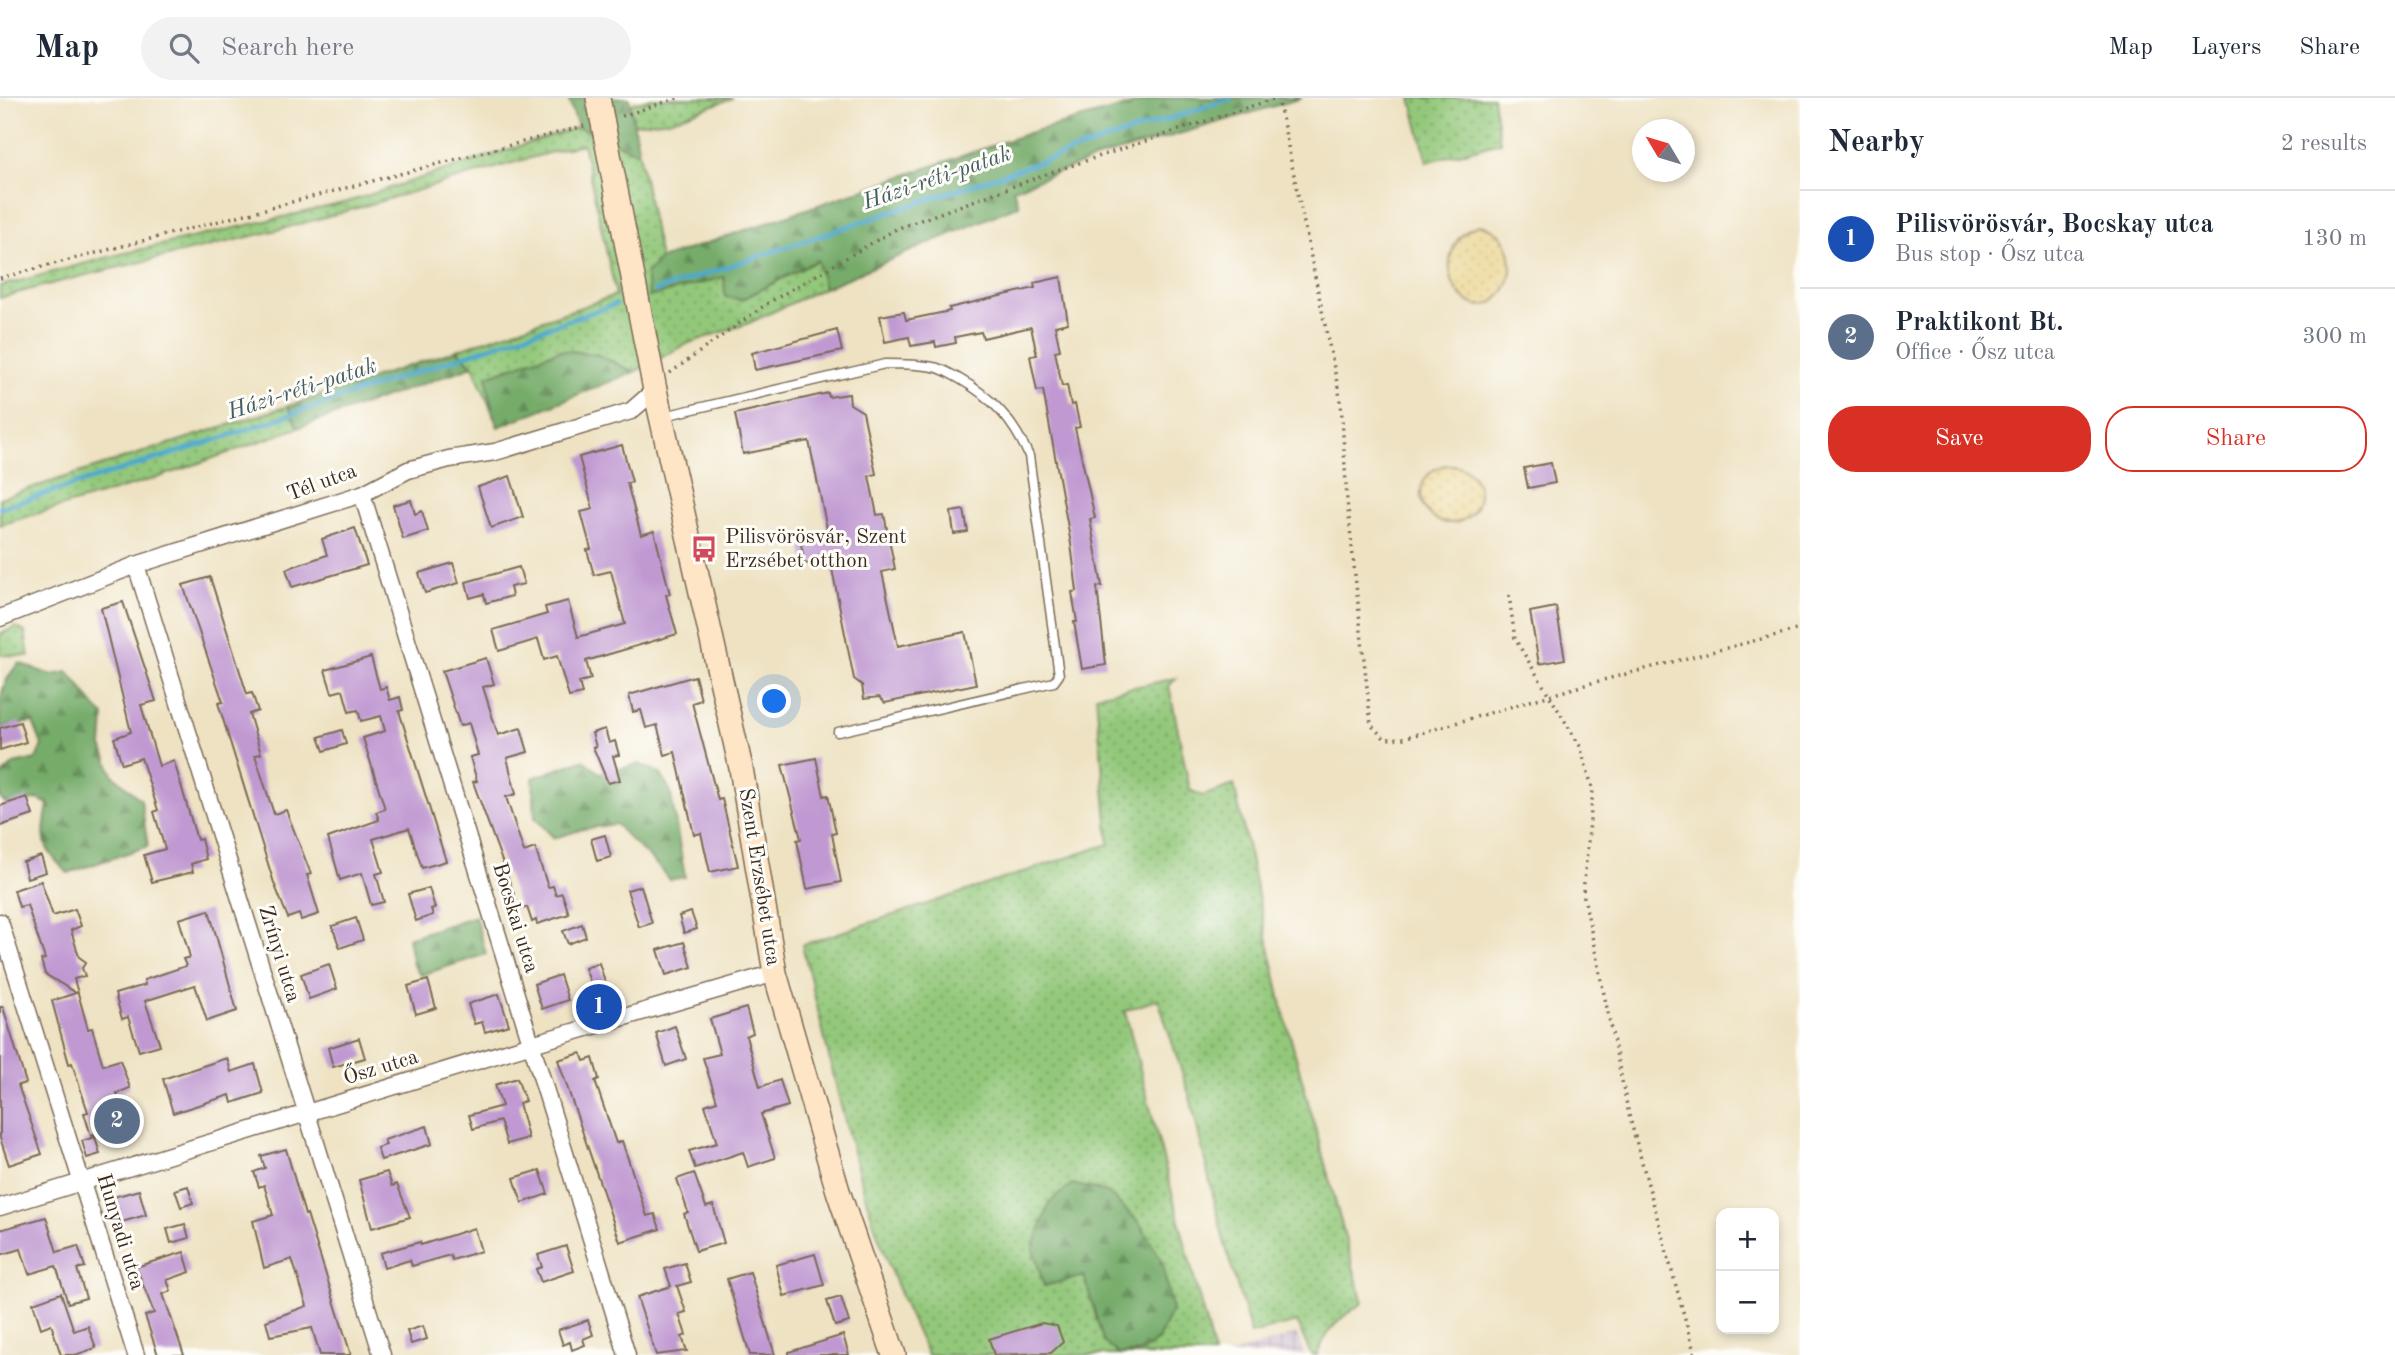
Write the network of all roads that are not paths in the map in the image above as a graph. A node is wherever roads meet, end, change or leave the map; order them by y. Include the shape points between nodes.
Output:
1 (598, 98) edge
2 (655, 390) junction
3 (661, 417) junction
4 (362, 494) junction
5 (136, 565) junction
6 (0, 618) edge
7 (838, 732) dead end
8 (0, 922) edge
9 (775, 974) junction
10 (532, 1044) junction
11 (306, 1112) junction
12 (83, 1182) junction
13 (0, 1207) edge
14 (136, 1355) edge
15 (382, 1355) edge
16 (627, 1355) edge
17 (894, 1355) edge

1 - 2 street, Szent Erzsébet utca
2 - 3 street, Szent Erzsébet utca
2 - 4 street, Tél utca via 631,411 509,448 408,470
3 - 7 lane via 885,364 908,364 937,367 973,386 1000,407 1018,432 1029,456 1059,675 1054,682
3 - 9 street, Szent Erzsébet utca via 741,768
4 - 5 street, Tél utca
4 - 10 street, Bocskai utca
5 - 6 street, Tél utca
5 - 11 street, Zrínyi utca
8 - 12 street, Hunyadi utca
9 - 10 street, Ősz utca
9 - 17 street, Szent Erzsébet utca via 845,1211
10 - 11 street, Ősz utca
10 - 16 street, Bocskai utca
11 - 12 street, Ősz utca
11 - 15 street, Zrínyi utca
12 - 13 street, Ősz utca
12 - 14 street, Hunyadi utca

